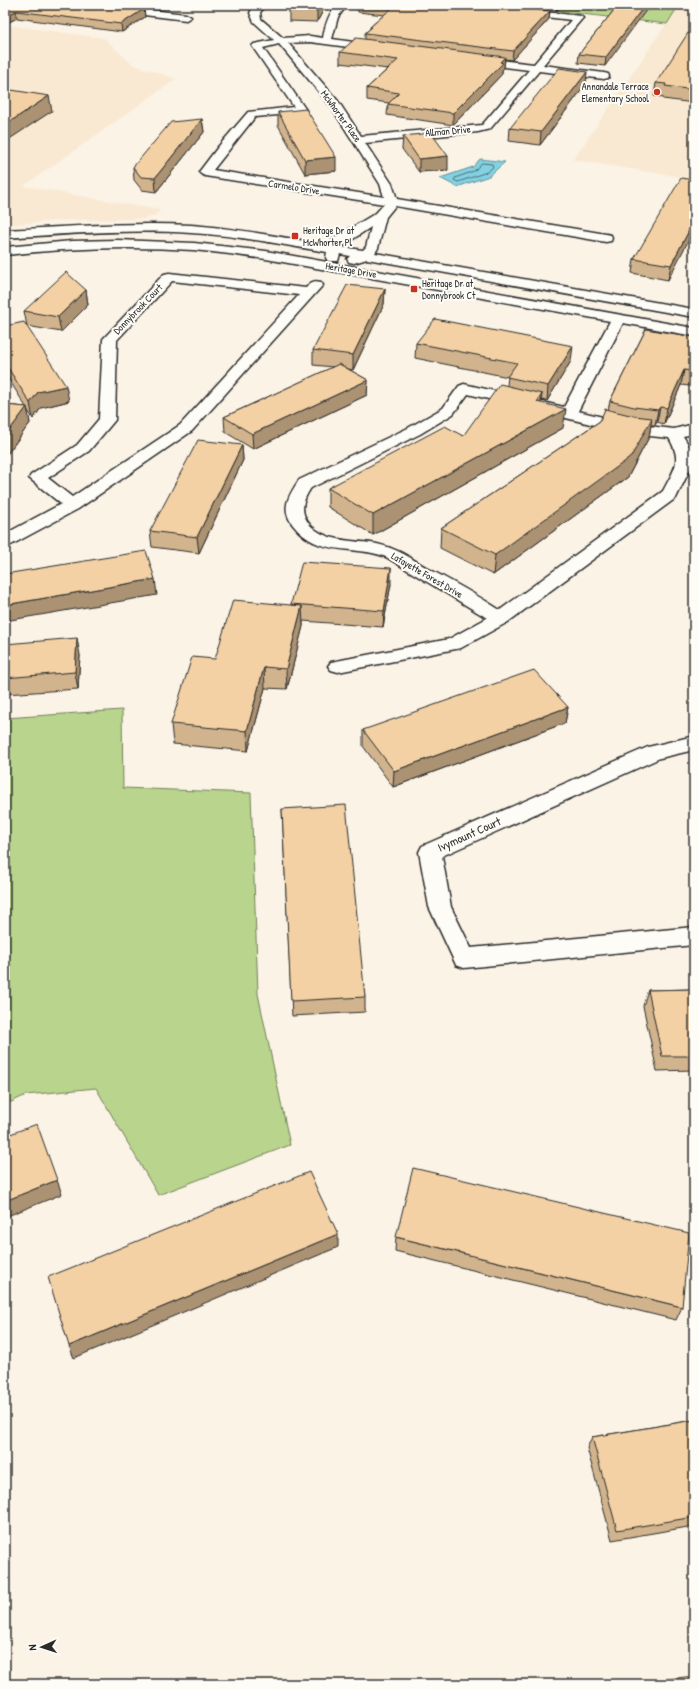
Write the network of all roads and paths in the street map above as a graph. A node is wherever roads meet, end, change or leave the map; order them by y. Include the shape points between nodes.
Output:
1 (85, 5) edge
2 (259, 5) edge
3 (342, 5) edge
4 (512, 10) edge
5 (186, 17) dead end
6 (281, 40) junction
7 (327, 41) junction
8 (388, 49) edge
9 (465, 59) edge
10 (535, 68) junction
11 (604, 76) dead end
12 (359, 140) junction
13 (392, 202) junction
14 (380, 216) junction
15 (5, 234) edge
16 (606, 238) dead end
17 (333, 249) junction
18 (5, 251) edge
19 (366, 254) junction
20 (334, 267) junction
21 (309, 292) junction
22 (694, 313) edge
23 (618, 319) junction
24 (694, 332) edge
25 (569, 414) junction
26 (694, 429) edge
27 (674, 434) junction
28 (72, 505) junction
29 (5, 541) edge
30 (501, 618) junction
31 (338, 666) dead end
32 (694, 743) edge
33 (694, 936) edge

1 - 5 street
2 - 6 street, McWhorter Place via 255,13 257,20
3 - 7 street via 333,16
4 - 10 street, Allman Drive via 578,18
6 - 7 street
6 - 12 street, McWhorter Place via 334,103
6 - 13 street, Carmelo Drive via 257,46 301,110 252,114 205,172
7 - 8 street
9 - 10 street
10 - 11 street
10 - 12 street, Allman Drive via 486,126 478,129
12 - 13 street, McWhorter Place via 386,184
13 - 14 street
13 - 16 street, Carmelo Drive
14 - 17 street via 344,238
14 - 19 street via 372,248
15 - 17 street, Heritage Drive via 125,227 192,229 277,239
17 - 19 street, Heritage Drive
17 - 20 street
18 - 20 street, Heritage Drive via 125,243 185,246 266,255
19 - 20 street
19 - 22 street, Heritage Drive
20 - 21 street
20 - 23 street, Heritage Drive
21 - 28 street via 186,428
21 - 28 street, Donnybrook Court via 169,277 110,339 107,420 83,448 37,478
23 - 24 street, Heritage Drive
23 - 25 street
25 - 27 street, Lafayette Forest Drive via 631,429
25 - 30 street, Lafayette Forest Drive via 464,389 448,411 425,425 305,484 294,503 293,513 302,527 314,537 325,542 388,552
26 - 27 street, Lafayette Forest Drive
27 - 30 street via 683,449 685,463 670,494
28 - 29 street
30 - 31 street via 454,644
32 - 33 street, Ivymount Court via 655,752 430,852 440,907 464,958

